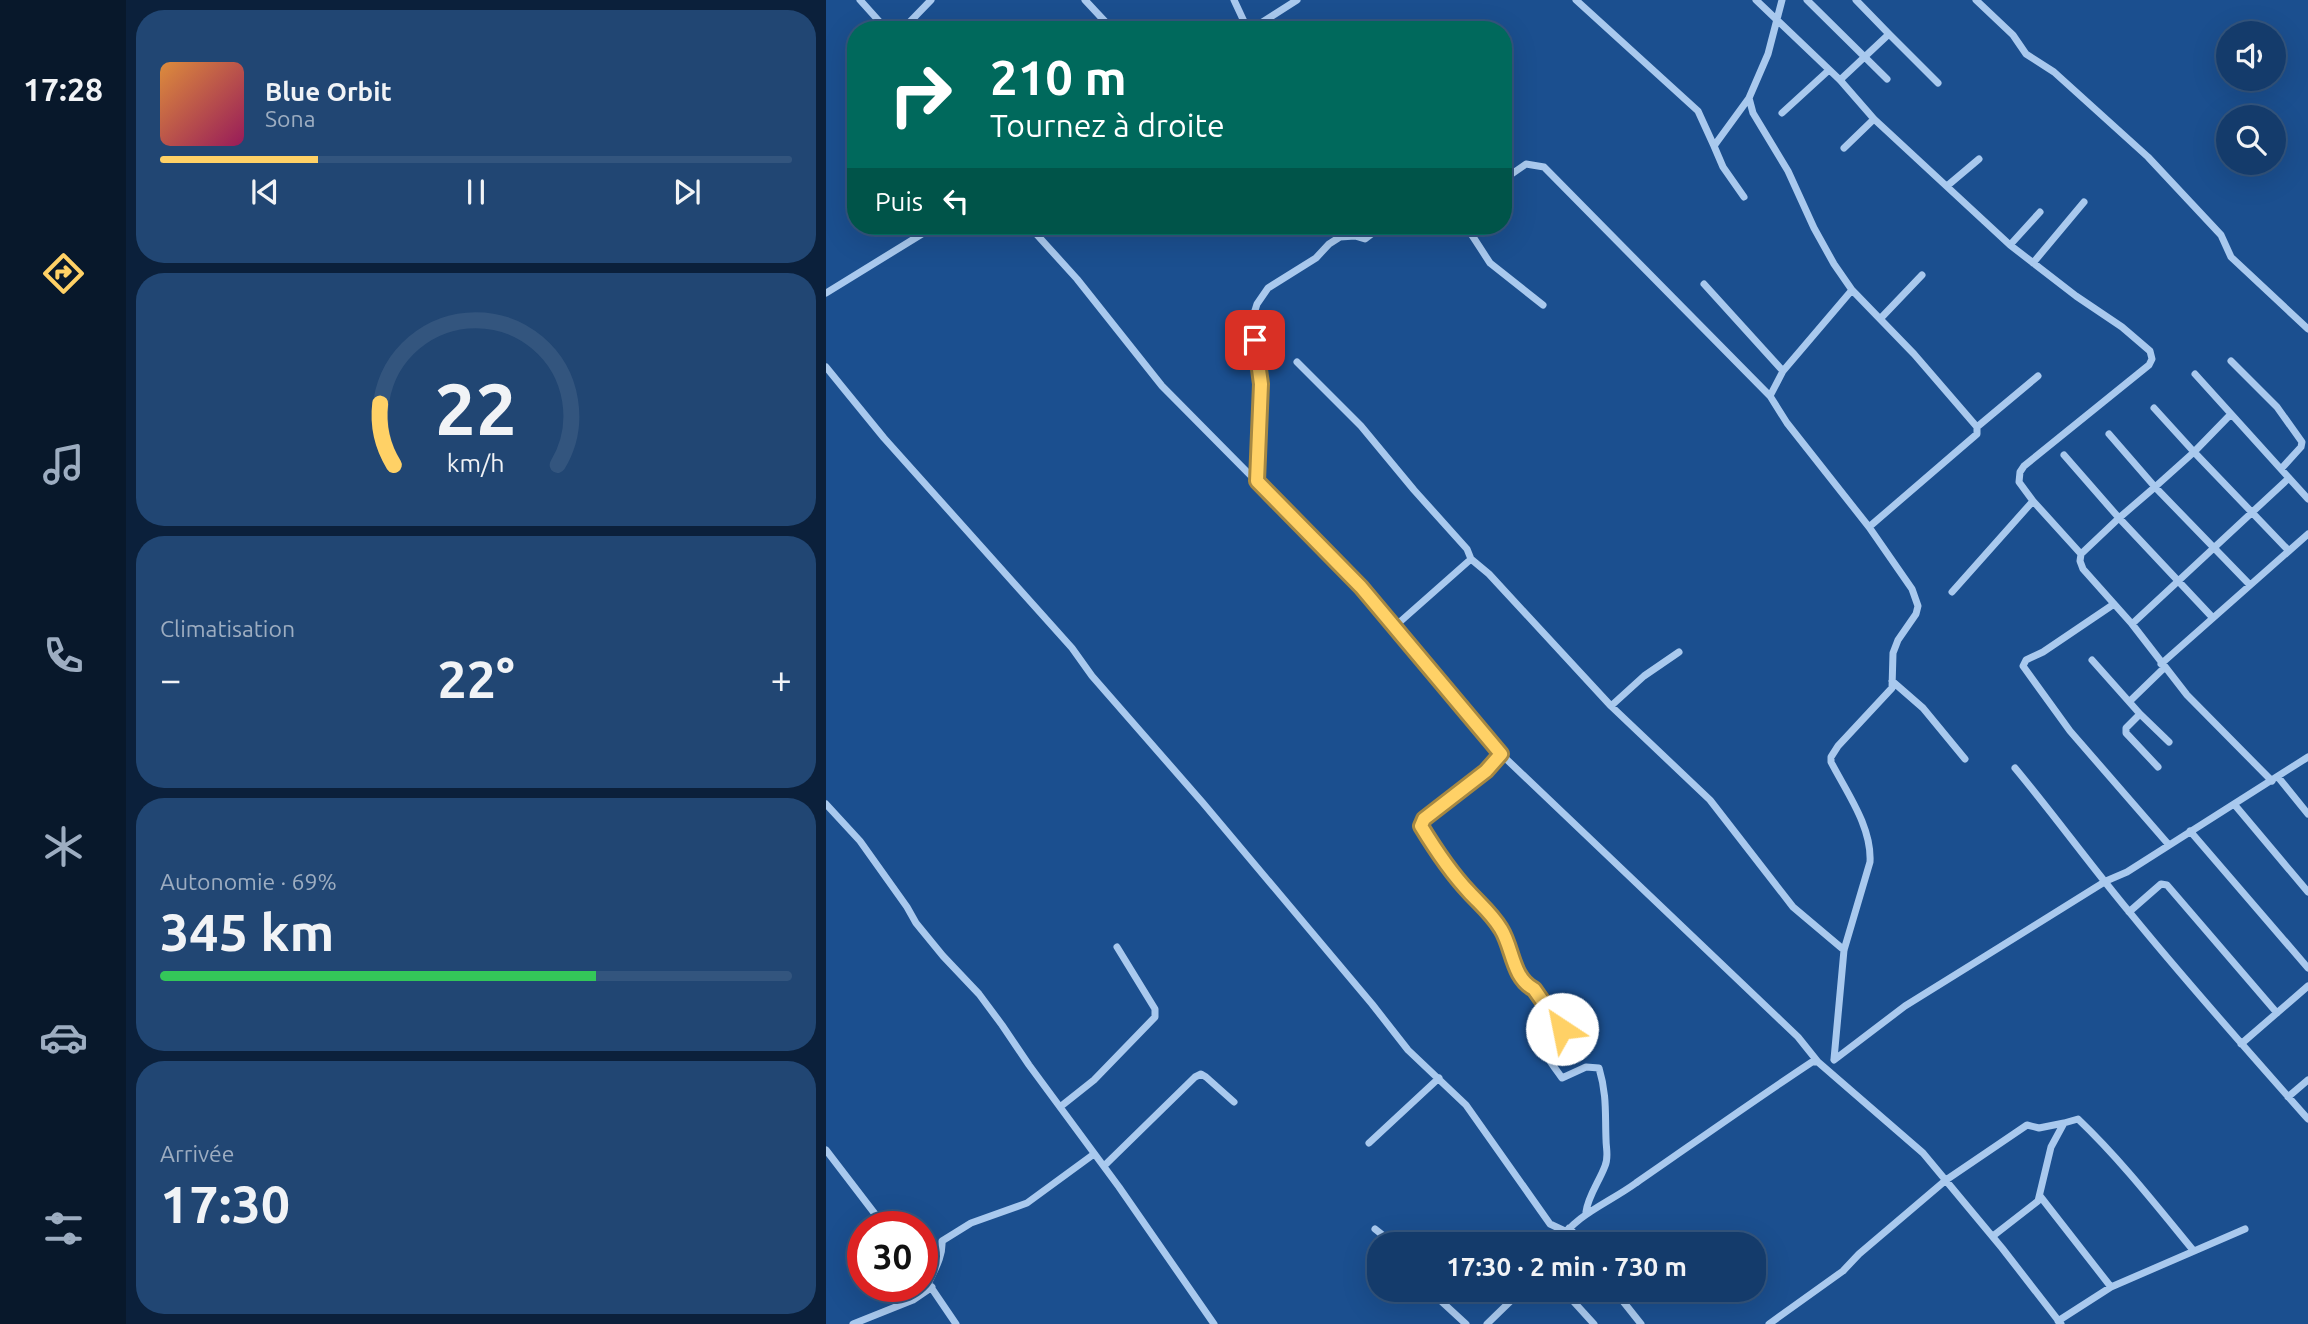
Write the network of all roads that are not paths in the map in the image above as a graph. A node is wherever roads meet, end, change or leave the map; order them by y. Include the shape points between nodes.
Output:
1 (860, 0) edge
2 (932, 0) edge
3 (1085, 0) edge
4 (1234, 0) edge
5 (1297, 0) edge
6 (1576, 0) edge
7 (1756, 0) edge
8 (1783, 0) edge
9 (1807, 0) edge
10 (1856, 0) edge
11 (1976, 0) edge
12 (1777, 19) junction
13 (879, 21) edge
14 (911, 21) edge
15 (1104, 21) edge
16 (1244, 21) edge
17 (1263, 21) edge
18 (1889, 34) junction
19 (1865, 57) junction
20 (1829, 70) junction
21 (1887, 79) dead end
22 (1840, 80) junction
23 (1938, 83) dead end
24 (1749, 98) junction
25 (1782, 113) dead end
26 (1874, 119) junction
27 (1714, 146) junction
28 (1844, 148) dead end
29 (1979, 159) dead end
30 (1512, 174) edge
31 (1947, 186) junction
32 (1744, 197) dead end
33 (2084, 202) dead end
34 (2040, 212) dead end
35 (920, 235) edge
36 (1037, 235) edge
37 (1370, 235) edge
38 (1472, 235) edge
39 (2010, 245) junction
40 (2033, 263) junction
41 (1922, 275) dead end
42 (1704, 284) dead end
43 (1852, 289) junction
44 (826, 293) edge
45 (1543, 305) dead end
46 (1880, 319) junction
47 (2308, 329) edge
48 (2231, 361) dead end
49 (1297, 362) dead end
50 (826, 367) edge
51 (1783, 371) junction
52 (2195, 374) dead end
53 (2038, 376) dead end
54 (1770, 396) junction
55 (2154, 408) dead end
56 (2231, 414) junction
57 (1977, 427) junction
58 (2109, 434) dead end
59 (2194, 452) junction
60 (2064, 455) dead end
61 (2281, 469) junction
62 (2289, 478) junction
63 (1257, 481) junction
64 (2155, 487) junction
65 (2308, 499) edge
66 (2033, 501) junction
67 (2252, 513) junction
68 (2119, 517) junction
69 (1869, 527) junction
70 (2308, 534) edge
71 (2213, 547) junction
72 (2288, 551) junction
73 (2081, 554) junction
74 (1471, 559) junction
75 (2178, 580) junction
76 (2250, 585) junction
77 (1952, 592) dead end
78 (2114, 604) junction
79 (2213, 618) junction
80 (2132, 624) junction
81 (1393, 628) junction
82 (1679, 652) dead end
83 (2092, 660) dead end
84 (2162, 666) junction
85 (1892, 681) junction
86 (2130, 701) junction
87 (1611, 705) junction
88 (2140, 714) junction
89 (2169, 742) dead end
90 (1501, 754) junction
91 (2308, 757) edge
92 (1965, 759) dead end
93 (2158, 767) dead end
94 (2015, 768) dead end
95 (2275, 779) junction
96 (826, 804) edge
97 (2234, 804) junction
98 (2308, 814) edge
99 (2190, 831) junction
100 (2169, 845) junction
101 (2106, 881) junction
102 (2308, 892) edge
103 (2129, 912) junction
104 (1117, 947) dead end
105 (1844, 950) junction
106 (2308, 968) edge
107 (2308, 986) edge
108 (2277, 1013) junction
109 (2241, 1044) junction
110 (1834, 1059) junction
111 (1818, 1062) junction
112 (1825, 1066) junction
113 (1439, 1078) junction
114 (2308, 1080) edge
115 (2288, 1097) junction
116 (1234, 1102) dead end
117 (1060, 1107) junction
118 (2308, 1118) edge
119 (2064, 1123) junction
120 (1369, 1143) dead end
121 (826, 1150) edge
122 (1094, 1154) junction
123 (1104, 1166) junction
124 (1946, 1180) junction
125 (2040, 1196) junction
126 (873, 1211) edge
127 (1586, 1212) junction
128 (1570, 1227) junction
129 (1375, 1229) dead end
130 (2245, 1229) dead end
131 (1379, 1232) edge
132 (1566, 1232) edge
133 (1574, 1232) edge
134 (1993, 1236) junction
135 (2193, 1250) junction
136 (938, 1262) edge
137 (2111, 1287) junction
138 (938, 1297) edge
139 (908, 1302) edge
140 (1442, 1302) edge
141 (1510, 1302) edge
142 (1574, 1302) edge
143 (1624, 1302) edge
144 (2060, 1322) edge
145 (853, 1324) edge
146 (956, 1324) edge
147 (1214, 1324) edge
148 (1466, 1324) edge
149 (1487, 1324) edge
150 (1594, 1324) edge
151 (1641, 1324) edge
152 (1769, 1324) edge

1 - 13 street
2 - 14 street
3 - 15 street
4 - 16 street
5 - 17 street
6 - 27 street via 1698,111
7 - 12 street
8 - 12 street
9 - 19 street
10 - 18 street
11 - 47 street via 2026,54 2054,72 2148,157 2221,235 2231,257
12 - 20 street
12 - 24 street
18 - 19 street
18 - 23 street
19 - 21 street
19 - 22 street
20 - 22 street
20 - 25 street
22 - 26 street
24 - 27 street
24 - 43 street via 1814,228
26 - 28 street
26 - 31 street
27 - 32 street
29 - 31 street
30 - 54 street via 1526,164 1544,167
31 - 39 street
33 - 40 street
34 - 39 street
35 - 44 street
36 - 63 street via 1162,386
37 - 63 street via 1365,239 1340,237 1268,288 1257,304 1252,320 1261,384
38 - 45 street via 1490,263
39 - 40 street
40 - 66 street via 2122,327 2150,351 2152,359 2024,466 2019,482
41 - 46 street
42 - 51 street
43 - 46 street
43 - 51 street
46 - 57 street
48 - 61 street via 2277,407 2302,442
49 - 74 street via 1361,426 1468,549
50 - 113 street via 1072,648 1408,1049
51 - 54 street
52 - 56 street
53 - 57 street
54 - 69 street
55 - 59 street
56 - 59 street
56 - 61 street
57 - 69 street via 1977,434
58 - 64 street
59 - 64 street
59 - 67 street
60 - 68 street
61 - 62 street
62 - 65 street
62 - 67 street
63 - 81 street via 1361,587
64 - 68 street
64 - 71 street
66 - 73 street
66 - 77 street
67 - 71 street
67 - 72 street
68 - 73 street
68 - 75 street
69 - 85 street via 1912,589 1918,606 1898,640
70 - 72 street
71 - 75 street
71 - 76 street
72 - 76 street
73 - 78 street via 2082,569
74 - 81 street
74 - 87 street
75 - 79 street
75 - 80 street
76 - 79 street
78 - 80 street
78 - 100 street via 2023,666 2070,731
79 - 84 street
80 - 84 street
81 - 90 street
82 - 87 street
83 - 86 street
84 - 86 street
84 - 95 street
85 - 92 street via 1923,708
85 - 105 street via 1885,698 1831,757 1871,849
86 - 88 street
87 - 105 street via 1710,800 1793,907
88 - 89 street
88 - 93 street via 2126,733
90 - 111 street via 1798,1037
90 - 127 street via 1421,826 1468,891 1490,911 1504,932 1516,967 1562,1026 1545,1045 1562,1078 1586,1067 1599,1068 1607,1108 1608,1155
91 - 95 street
94 - 101 street
95 - 97 street
95 - 98 street
96 - 117 street via 860,841 916,923 979,994
97 - 99 street
97 - 102 street
99 - 100 street
99 - 106 street
100 - 101 street
101 - 103 street
101 - 110 street via 1905,1006
103 - 108 street via 2161,884 2167,885
103 - 109 street
104 - 117 street via 1155,1009 1155,1017 1094,1080
105 - 110 street
107 - 108 street
108 - 109 street
109 - 115 street
110 - 112 street
111 - 112 street
111 - 127 street via 1783,1081 1622,1193
112 - 124 street via 1923,1153
113 - 120 street
113 - 128 street via 1484,1128 1550,1224
114 - 115 street
115 - 118 street
116 - 123 street via 1201,1074
117 - 122 street
119 - 124 street via 2039,1128 2026,1125
119 - 125 street via 2051,1147
119 - 135 street via 2078,1119 2095,1135
121 - 126 street
122 - 123 street
122 - 136 street via 1027,1203 971,1223 942,1241
123 - 147 street
124 - 134 street
124 - 152 street via 1843,1271
125 - 134 street
125 - 137 street
127 - 128 street
128 - 132 street
128 - 133 street
129 - 131 street
130 - 135 street
134 - 144 street
135 - 137 street
137 - 144 street
138 - 146 street
139 - 145 street
140 - 148 street
141 - 149 street
142 - 150 street
143 - 151 street

